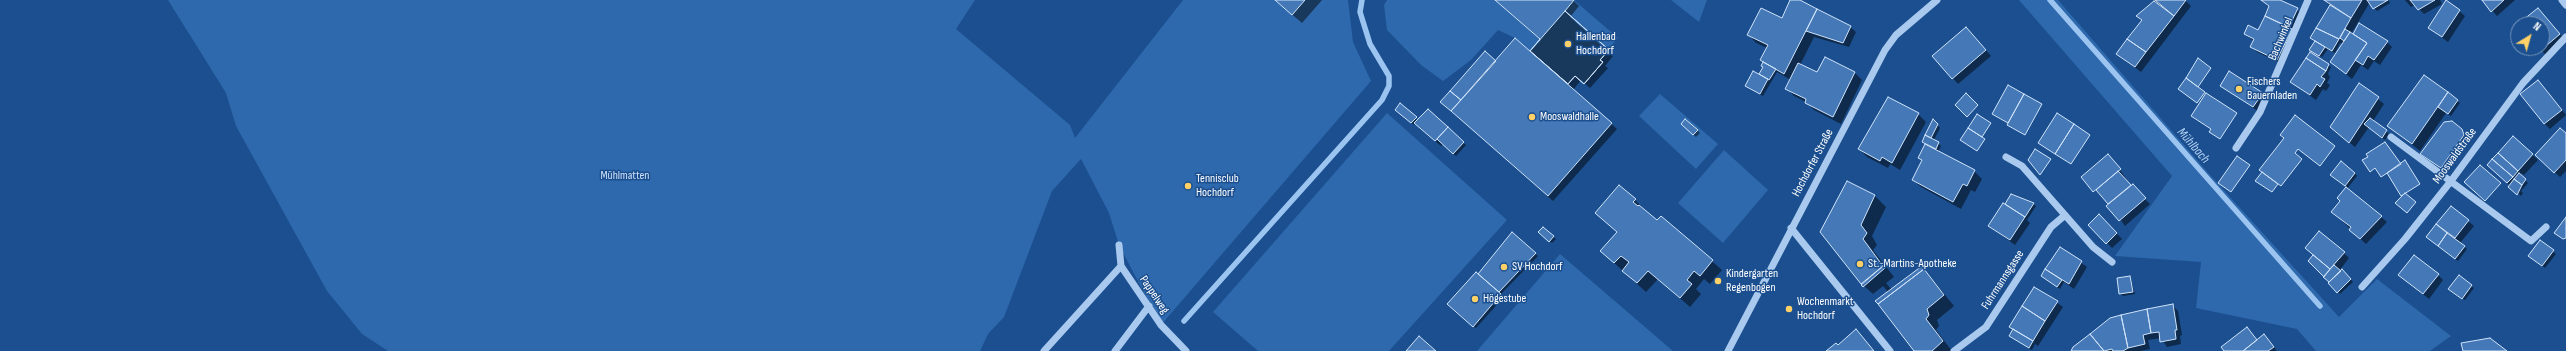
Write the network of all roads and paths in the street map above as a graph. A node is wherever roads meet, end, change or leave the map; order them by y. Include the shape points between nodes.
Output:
1 (1936, 0) edge
2 (2308, 0) edge
3 (2562, 0) edge
4 (2566, 5) edge
5 (2566, 37) edge
6 (2391, 137) dead end
7 (2236, 148) dead end
8 (2006, 157) dead end
9 (2451, 181) junction
10 (2064, 216) junction
11 (2546, 227) dead end
12 (1791, 228) junction
13 (1119, 245) dead end
14 (2112, 262) dead end
15 (1121, 266) junction
16 (2362, 287) dead end
17 (1149, 306) junction
18 (1044, 351) edge
19 (1115, 351) edge
20 (1186, 351) edge
21 (1728, 351) edge
22 (1890, 351) edge
23 (1954, 351) edge

1 - 12 street, Hochdorfer Straße via 1896,35 1885,50
2 - 7 street, Bachwinkel via 2260,112
3 - 4 street
5 - 9 street, Mooswaldstraße via 2523,83
6 - 9 street
8 - 10 street via 2022,166
9 - 11 street via 2531,241
9 - 16 street, Mooswaldstraße via 2405,239
10 - 14 street
10 - 23 street, Fuhrmannsgasse via 2051,227 1986,327
12 - 21 street, Hochdorfer Straße
12 - 22 street
13 - 15 street, Pappelweg
15 - 17 street, Pappelweg
15 - 18 street
17 - 19 street
17 - 20 street, Pappelweg via 1161,325

